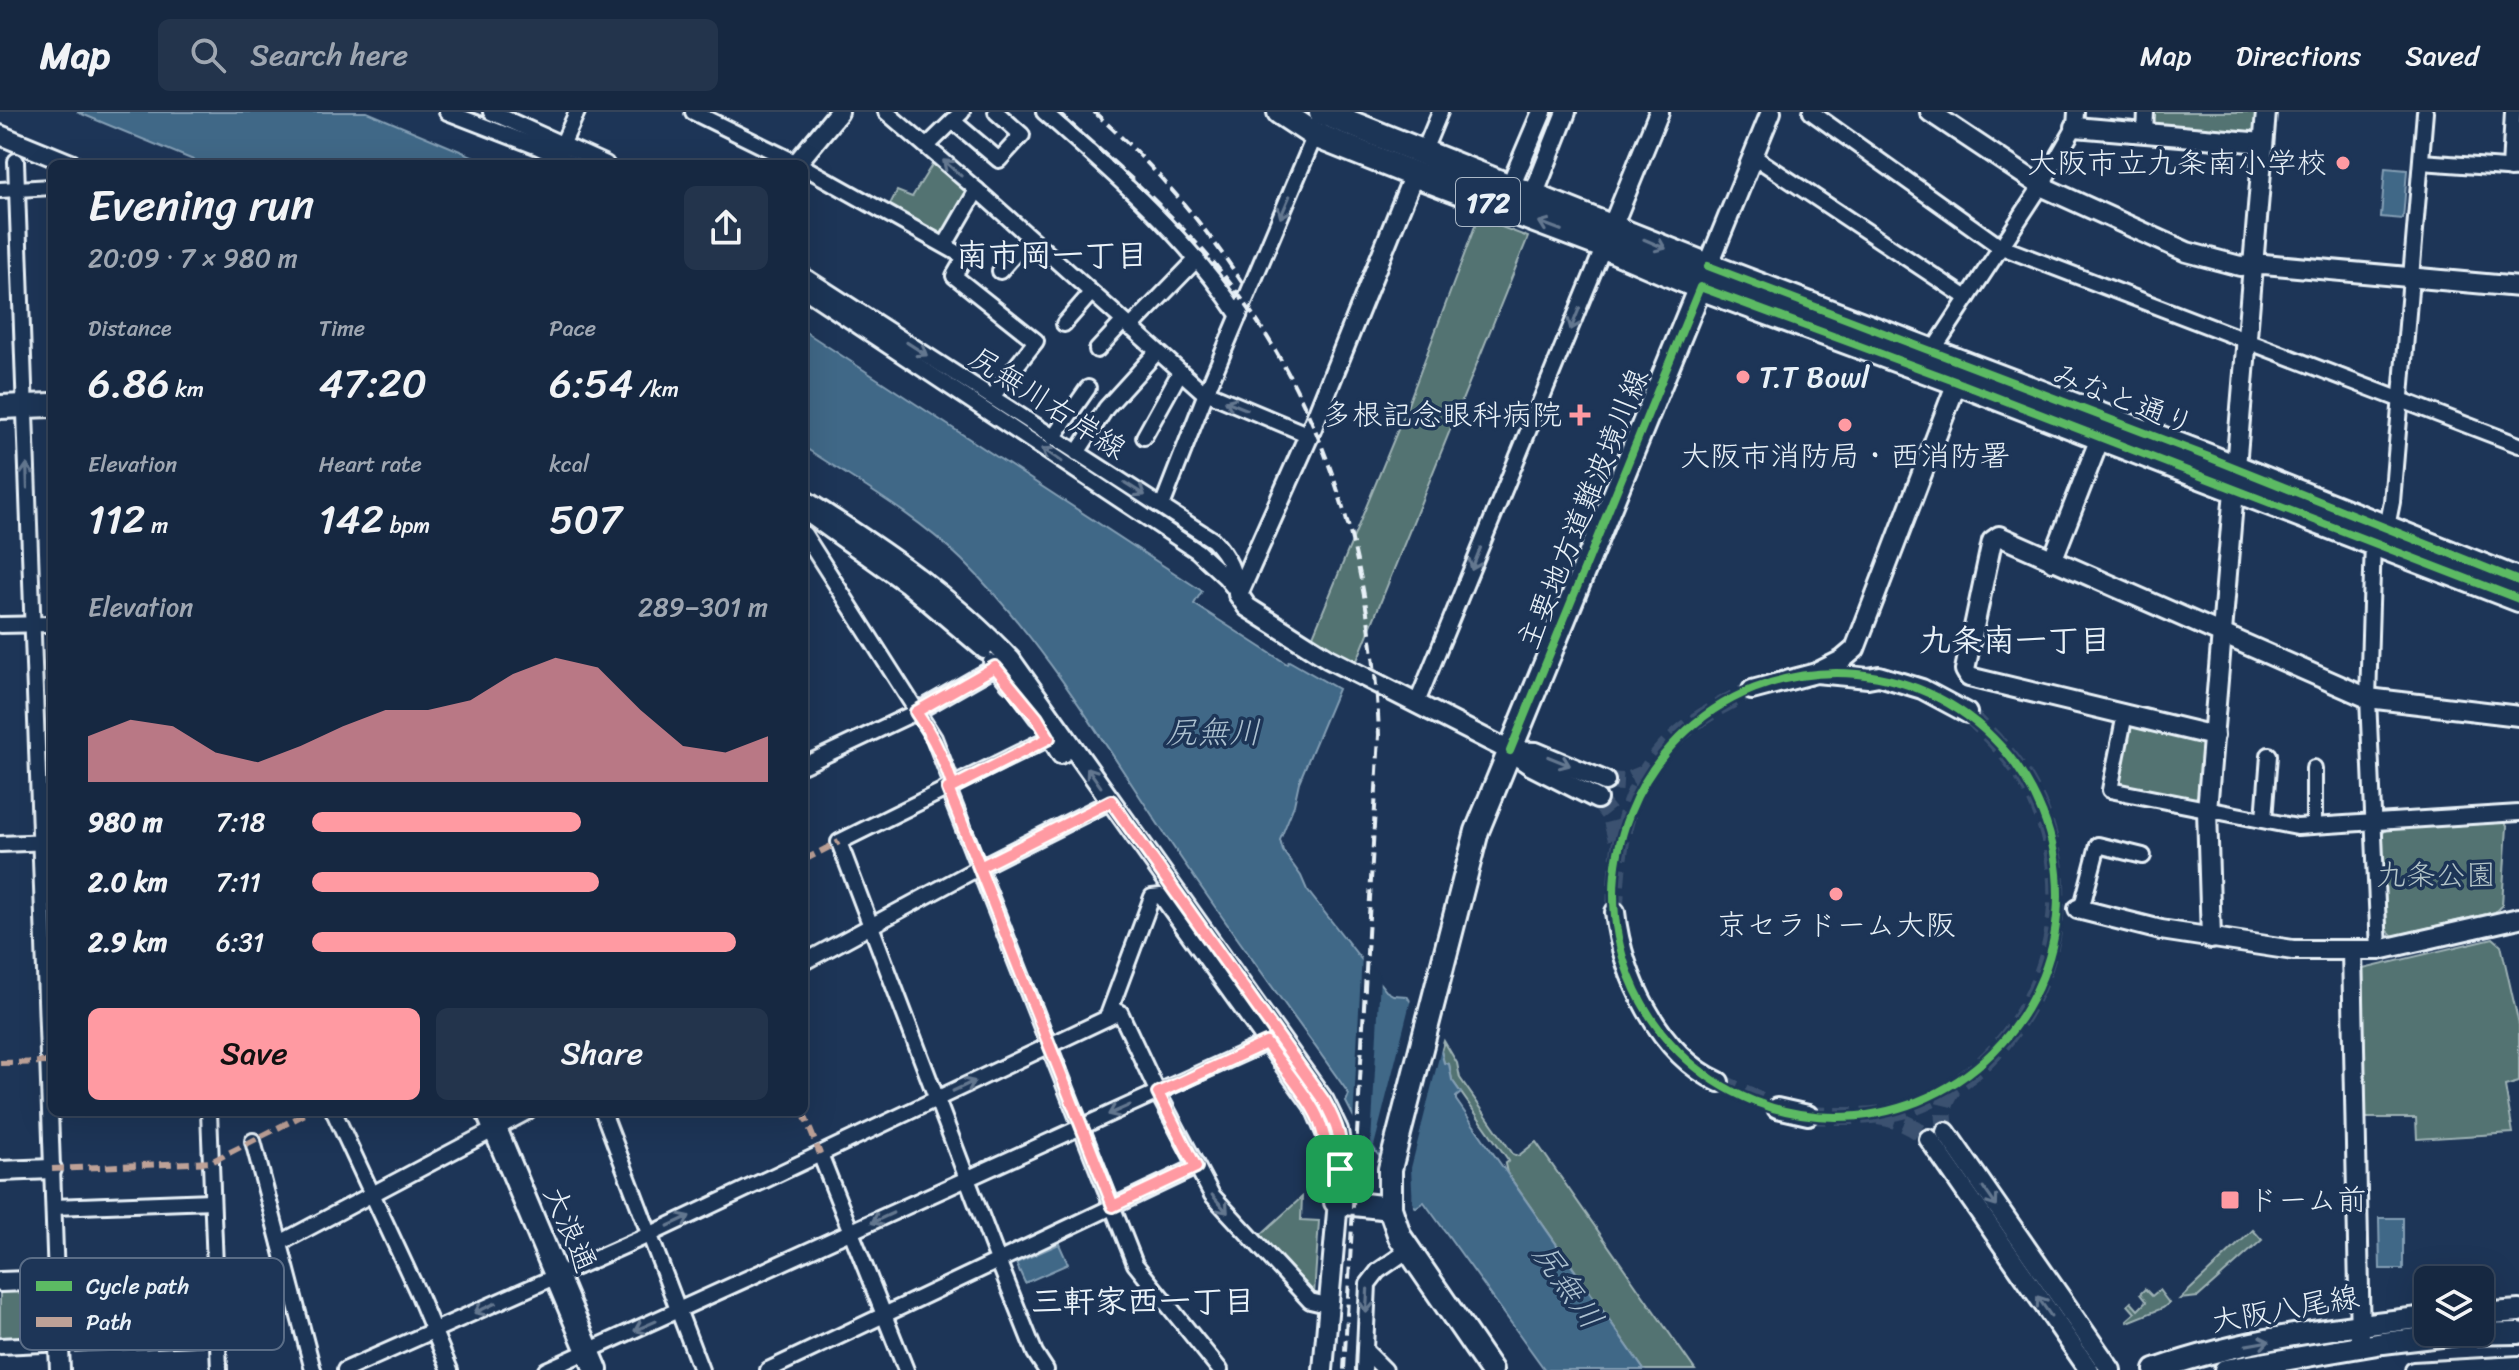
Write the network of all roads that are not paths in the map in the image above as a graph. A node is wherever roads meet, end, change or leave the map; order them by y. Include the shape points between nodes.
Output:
1 (447, 112) edge
2 (491, 112) edge
3 (577, 112) edge
4 (693, 112) edge
5 (839, 112) edge
6 (886, 112) edge
7 (996, 112) edge
8 (1044, 112) edge
9 (1280, 112) edge
10 (1440, 112) edge
11 (1542, 112) edge
12 (1566, 112) edge
13 (1659, 112) edge
14 (1771, 112) edge
15 (1811, 112) edge
16 (1930, 112) edge
17 (2146, 112) edge
18 (2266, 112) edge
19 (2425, 112) edge
20 (2513, 112) edge
21 (958, 116) edge
22 (2075, 119) edge
23 (1319, 124) edge
24 (2145, 133) junction
25 (0, 135) edge
26 (563, 143) junction
27 (2263, 143) junction
28 (927, 146) junction
29 (1753, 156) junction
30 (61, 160) edge
31 (565, 160) edge
32 (598, 160) edge
33 (789, 160) edge
34 (800, 160) edge
35 (16, 161) dead end
36 (2421, 162) junction
37 (1419, 164) junction
38 (808, 169) edge
39 (2514, 169) edge
40 (2041, 186) junction
41 (48, 187) edge
42 (1510, 187) junction
43 (18, 189) junction
44 (0, 190) edge
45 (977, 190) junction
46 (1533, 196) junction
47 (1608, 237) junction
48 (1029, 238) junction
49 (945, 245) junction
50 (1999, 246) junction
51 (1197, 259) junction
52 (2253, 265) junction
53 (1000, 271) dead end
54 (1704, 276) junction
55 (2412, 278) junction
56 (808, 279) edge
57 (2519, 287) edge
58 (808, 293) edge
59 (1091, 293) junction
60 (1967, 298) junction
61 (1239, 316) junction
62 (1064, 324) dead end
63 (1127, 325) junction
64 (2248, 342) junction
65 (1097, 350) dead end
66 (1157, 352) junction
67 (1932, 352) junction
68 (1180, 372) junction
69 (1957, 382) junction
70 (1088, 388) dead end
71 (1206, 393) junction
72 (992, 397) junction
73 (2400, 402) junction
74 (48, 405) edge
75 (0, 407) edge
76 (25, 407) junction
77 (1309, 435) junction
78 (1144, 437) dead end
79 (1053, 438) junction
80 (2100, 438) junction
81 (2519, 445) edge
82 (1077, 453) junction
83 (2236, 479) junction
84 (808, 502) edge
85 (1162, 506) junction
86 (808, 515) edge
87 (2380, 534) junction
88 (808, 540) edge
89 (2052, 561) junction
90 (2519, 581) edge
91 (1238, 594) junction
92 (2519, 599) edge
93 (48, 624) edge
94 (0, 625) edge
95 (32, 625) junction
96 (2223, 635) junction
97 (1855, 649) junction
98 (995, 667) junction
99 (1816, 673) junction
100 (1879, 676) junction
101 (1752, 690) tunnel mouth
102 (2368, 698) junction
103 (1416, 705) junction
104 (916, 712) junction
105 (1967, 713) tunnel mouth
106 (2125, 714) junction
107 (2519, 716) edge
108 (1054, 734) junction
109 (2214, 736) junction
110 (1510, 751) junction
111 (1064, 754) dead end
112 (2269, 755) dead end
113 (808, 763) edge
114 (2314, 768) dead end
115 (1605, 781) tunnel mouth
116 (951, 788) junction
117 (1597, 799) tunnel mouth
118 (1111, 801) junction
119 (2207, 810) junction
120 (2519, 813) edge
121 (2264, 819) junction
122 (2372, 821) junction
123 (2314, 825) junction
124 (46, 842) edge
125 (0, 844) edge
126 (2143, 856) dead end
127 (980, 867) junction
128 (2080, 910) joint
129 (1615, 912) tunnel mouth
130 (2519, 918) edge
131 (871, 925) junction
132 (48, 930) edge
133 (2211, 939) junction
134 (2352, 950) junction
135 (2379, 950) junction
136 (808, 960) edge
137 (1107, 1018) junction
138 (1266, 1043) junction
139 (1050, 1046) junction
140 (1719, 1082) tunnel mouth
141 (1158, 1093) junction
142 (938, 1099) junction
143 (1777, 1108) tunnel mouth
144 (1808, 1115) tunnel mouth
145 (52, 1116) edge
146 (209, 1116) edge
147 (336, 1116) edge
148 (511, 1116) edge
149 (605, 1116) edge
150 (492, 1121) edge
151 (1083, 1126) junction
152 (253, 1141) dead end
153 (820, 1154) junction
154 (1196, 1167) junction
155 (52, 1169) junction
156 (1340, 1169) junction
157 (0, 1171) edge
158 (968, 1179) junction
159 (372, 1194) junction
160 (212, 1201) junction
161 (1336, 1202) junction
162 (1113, 1206) junction
163 (54, 1207) junction
164 (1390, 1208) junction
165 (851, 1232) junction
166 (651, 1234) junction
167 (280, 1243) junction
168 (1407, 1251) junction
169 (55, 1258) edge
170 (214, 1258) edge
171 (284, 1258) edge
172 (284, 1258) edge
173 (998, 1260) junction
174 (556, 1276) junction
175 (20, 1281) edge
176 (0, 1282) edge
177 (1327, 1305) junction
178 (680, 1311) junction
179 (2519, 1311) edge
180 (2494, 1313) edge
181 (883, 1316) junction
182 (2414, 1319) edge
183 (2358, 1325) junction
184 (435, 1332) junction
185 (2519, 1333) edge
186 (20, 1345) edge
187 (0, 1346) edge
188 (2360, 1346) junction
189 (58, 1350) edge
190 (218, 1350) edge
191 (1365, 1350) junction
192 (592, 1361) edge
193 (2318, 1363) edge
194 (2519, 1364) edge
195 (60, 1370) edge
196 (219, 1370) edge
197 (313, 1370) edge
198 (345, 1370) edge
199 (450, 1370) edge
200 (546, 1370) edge
201 (701, 1370) edge
202 (768, 1370) edge
203 (906, 1370) edge
204 (1046, 1370) edge
205 (1220, 1370) edge
206 (1323, 1370) edge
207 (1364, 1370) edge
208 (1385, 1370) edge
209 (1491, 1370) edge
210 (2089, 1370) edge
211 (2111, 1370) edge
212 (2155, 1370) edge
213 (2225, 1370) edge
214 (2413, 1370) edge

1 - 31 street
2 - 26 street
3 - 26 street
4 - 33 street
5 - 34 street
6 - 28 street
7 - 21 street via 1022,135 999,160
8 - 51 street
9 - 23 highway, みなと通り / 172
10 - 37 street
11 - 42 street
12 - 46 street
13 - 47 street
14 - 29 street
15 - 50 street
16 - 40 street
17 - 24 street
18 - 27 street
19 - 36 street
20 - 39 street
21 - 28 street
22 - 24 street
22 - 40 street
23 - 37 highway, みなと通り / 172
23 -> 61 street
24 - 27 street
25 - 30 street
26 - 32 street
27 - 52 street
45 -> 28 street
29 - 54 street
29 - 60 street
35 - 43 street
36 - 39 street
36 - 55 street
37 - 42 highway, みなと通り / 172
47 -> 37 highway, みなと通り / 172
37 - 77 street
38 - 49 street
40 - 50 street
40 - 52 street via 2187,252
41 - 43 street
42 - 46 highway, みなと通り / 172
43 - 44 street
43 - 76 street
45 - 48 street
45 - 49 street
46 - 47 highway, みなと通り / 172
47 - 54 highway, みなと通り / 172
47 -> 103 street
48 - 53 street
48 - 59 street
49 - 72 street via 965,257 954,276 1036,341
50 - 60 street
50 - 64 street
51 - 61 street
51 - 63 street
52 - 55 street
52 - 64 street
54 - 67 highway, みなと通り / 172
54 - 69 highway, みなと通り / 172
54 - 110 main road, 主要地方道難波境川線
55 - 57 street
55 - 73 street
56 -> 72 street, 尻無川右岸線
91 -> 58 street, 尻無川右岸線 via 1209,561
59 - 62 street
59 - 63 street
60 - 67 street
61 - 71 street
63 - 65 street
63 - 66 street
64 - 73 street
64 - 83 street
66 - 68 street
66 - 82 street via 1106,408
67 - 83 highway, みなと通り / 172
68 - 71 street
68 - 78 street
69 - 80 highway, みなと通り / 172
69 - 97 street
70 - 79 street
77 -> 71 street
71 - 85 street
72 - 79 street, 尻無川右岸線
73 - 81 street
73 - 87 street via 2392,502
74 - 76 main road
75 - 76 main road
95 -> 76 street
77 - 91 street
79 - 82 street, 尻無川右岸線
80 - 83 highway, みなと通り / 172
80 - 89 street
82 -> 85 street, 尻無川右岸線
83 - 87 highway, みなと通り / 172
83 - 96 street
84 - 108 street via 881,548 986,634 1011,660
85 - 91 street, 尻無川右岸線 via 1227,554
86 - 98 street via 905,584 985,650
87 - 90 highway, みなと通り / 172
87 - 92 highway, みなと通り / 172
87 - 102 street
88 - 104 street
89 - 96 street
89 - 106 street via 1999,536 1992,541 1965,670 1969,677
91 - 103 street via 1247,607 1293,637
93 - 95 street
94 - 95 street
95 - 124 street
96 - 102 street
96 - 109 street
97 - 99 street
97 - 100 street
98 - 104 street
98 - 108 street
99 - 100 street
99 - 101 street
100 - 105 street via 1922,689
102 - 107 street
102 - 122 street
103 - 110 street
104 - 113 street
104 - 116 street via 934,738
106 - 109 street
106 - 119 street via 2110,790
108 - 111 street via 1060,756
108 - 116 street
118 -> 108 street
109 - 119 street
110 -> 115 street via 1536,752
110 - 117 street
110 - 164 main road, 主要地方道難波境川線 via 1477,831 1426,1023 1390,1169
112 - 121 street
114 - 123 street
116 - 127 street
116 - 131 street via 839,842
118 - 127 street
118 - 156 street via 1324,1101 1342,1146
119 - 121 street
119 - 133 street
120 - 122 street
121 - 123 street via 2297,827
122 - 123 street
122 - 135 street
124 - 125 street
124 - 132 street
126 - 128 street via 2098,845
127 - 131 street
127 - 139 street
128 - 133 street
129 - 140 street via 1624,959 1645,1006 1681,1053
130 - 135 street
131 - 136 street
131 - 142 street
133 - 134 street via 2293,950
134 - 135 street
134 - 183 street
137 - 138 street via 1152,897 1161,896
137 - 139 street
137 - 141 street via 1120,1012
138 - 141 street
138 - 156 street via 1313,1108 1329,1159
142 -> 139 street
139 - 151 street
141 -> 151 street
141 - 154 street
142 - 153 street
142 - 158 street
143 - 144 street
145 - 155 street
146 - 160 street
147 - 159 street
148 - 150 street
149 - 166 street
150 - 159 street
150 - 174 main road, 大浪通
151 - 158 street
151 - 162 street
152 - 167 street
153 - 165 street
166 -> 153 street
154 - 162 street
154 -> 177 street via 1212,1195 1310,1301
155 - 157 street
155 - 163 street
156 - 161 street
158 -> 165 street
158 - 173 street
159 - 167 street
159 - 184 street
160 - 163 street
160 - 170 street
161 - 164 main road
161 - 177 street
162 - 173 street
162 - 205 street via 1135,1264
163 - 169 street
164 - 168 main road, 主要地方道難波境川線
165 - 178 street
165 - 181 street
166 - 174 street
166 - 178 street
167 - 171 street
168 -> 191 street via 1368,1284
168 - 209 main road, 主要地方道難波境川線
172 - 197 street
173 - 181 street
173 - 204 street
174 -> 184 street
174 - 192 main road, 大浪通
175 - 176 street
177 - 206 street
178 -> 192 street
178 - 201 street
179 - 180 main road
181 - 202 street
181 - 203 street
182 - 183 main road, 大阪八尾線
183 - 188 street
212 -> 183 main road, 大阪八尾線 via 2234,1347
184 - 198 street
184 - 199 street
185 - 188 main road, 大阪八尾線
186 - 187 street
188 - 193 main road, 大阪八尾線
189 - 195 street
190 - 196 street
191 - 207 street
191 - 208 street
192 - 200 street
193 - 213 main road, 大阪八尾線
194 - 214 street
210 -> 211 street via 1938,1136

